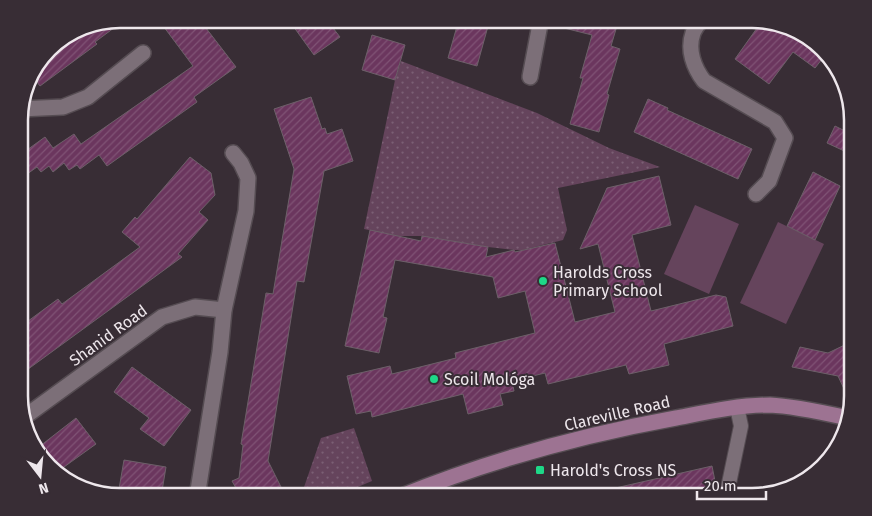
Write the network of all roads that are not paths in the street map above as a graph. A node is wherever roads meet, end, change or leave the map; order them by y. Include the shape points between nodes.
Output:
1 (539, 28) edge
2 (697, 28) edge
3 (143, 53) dead end
4 (530, 77) dead end
5 (28, 108) edge
6 (233, 153) dead end
7 (756, 194) dead end
8 (224, 310) junction
9 (737, 407) junction
10 (29, 414) edge
11 (842, 417) edge
12 (198, 488) edge
13 (424, 488) edge
14 (728, 488) edge

1 - 4 street
2 - 7 street via 693,34 693,62 704,81 775,122 785,138 769,182
3 - 5 street via 88,96 63,106
6 - 8 street via 248,178 246,211
8 - 10 street, Shanid Road via 195,307 162,317
8 - 12 street
9 - 11 street, Clareville Road via 771,405
9 - 13 street, Clareville Road via 641,424 549,447
9 - 14 lane via 741,426

